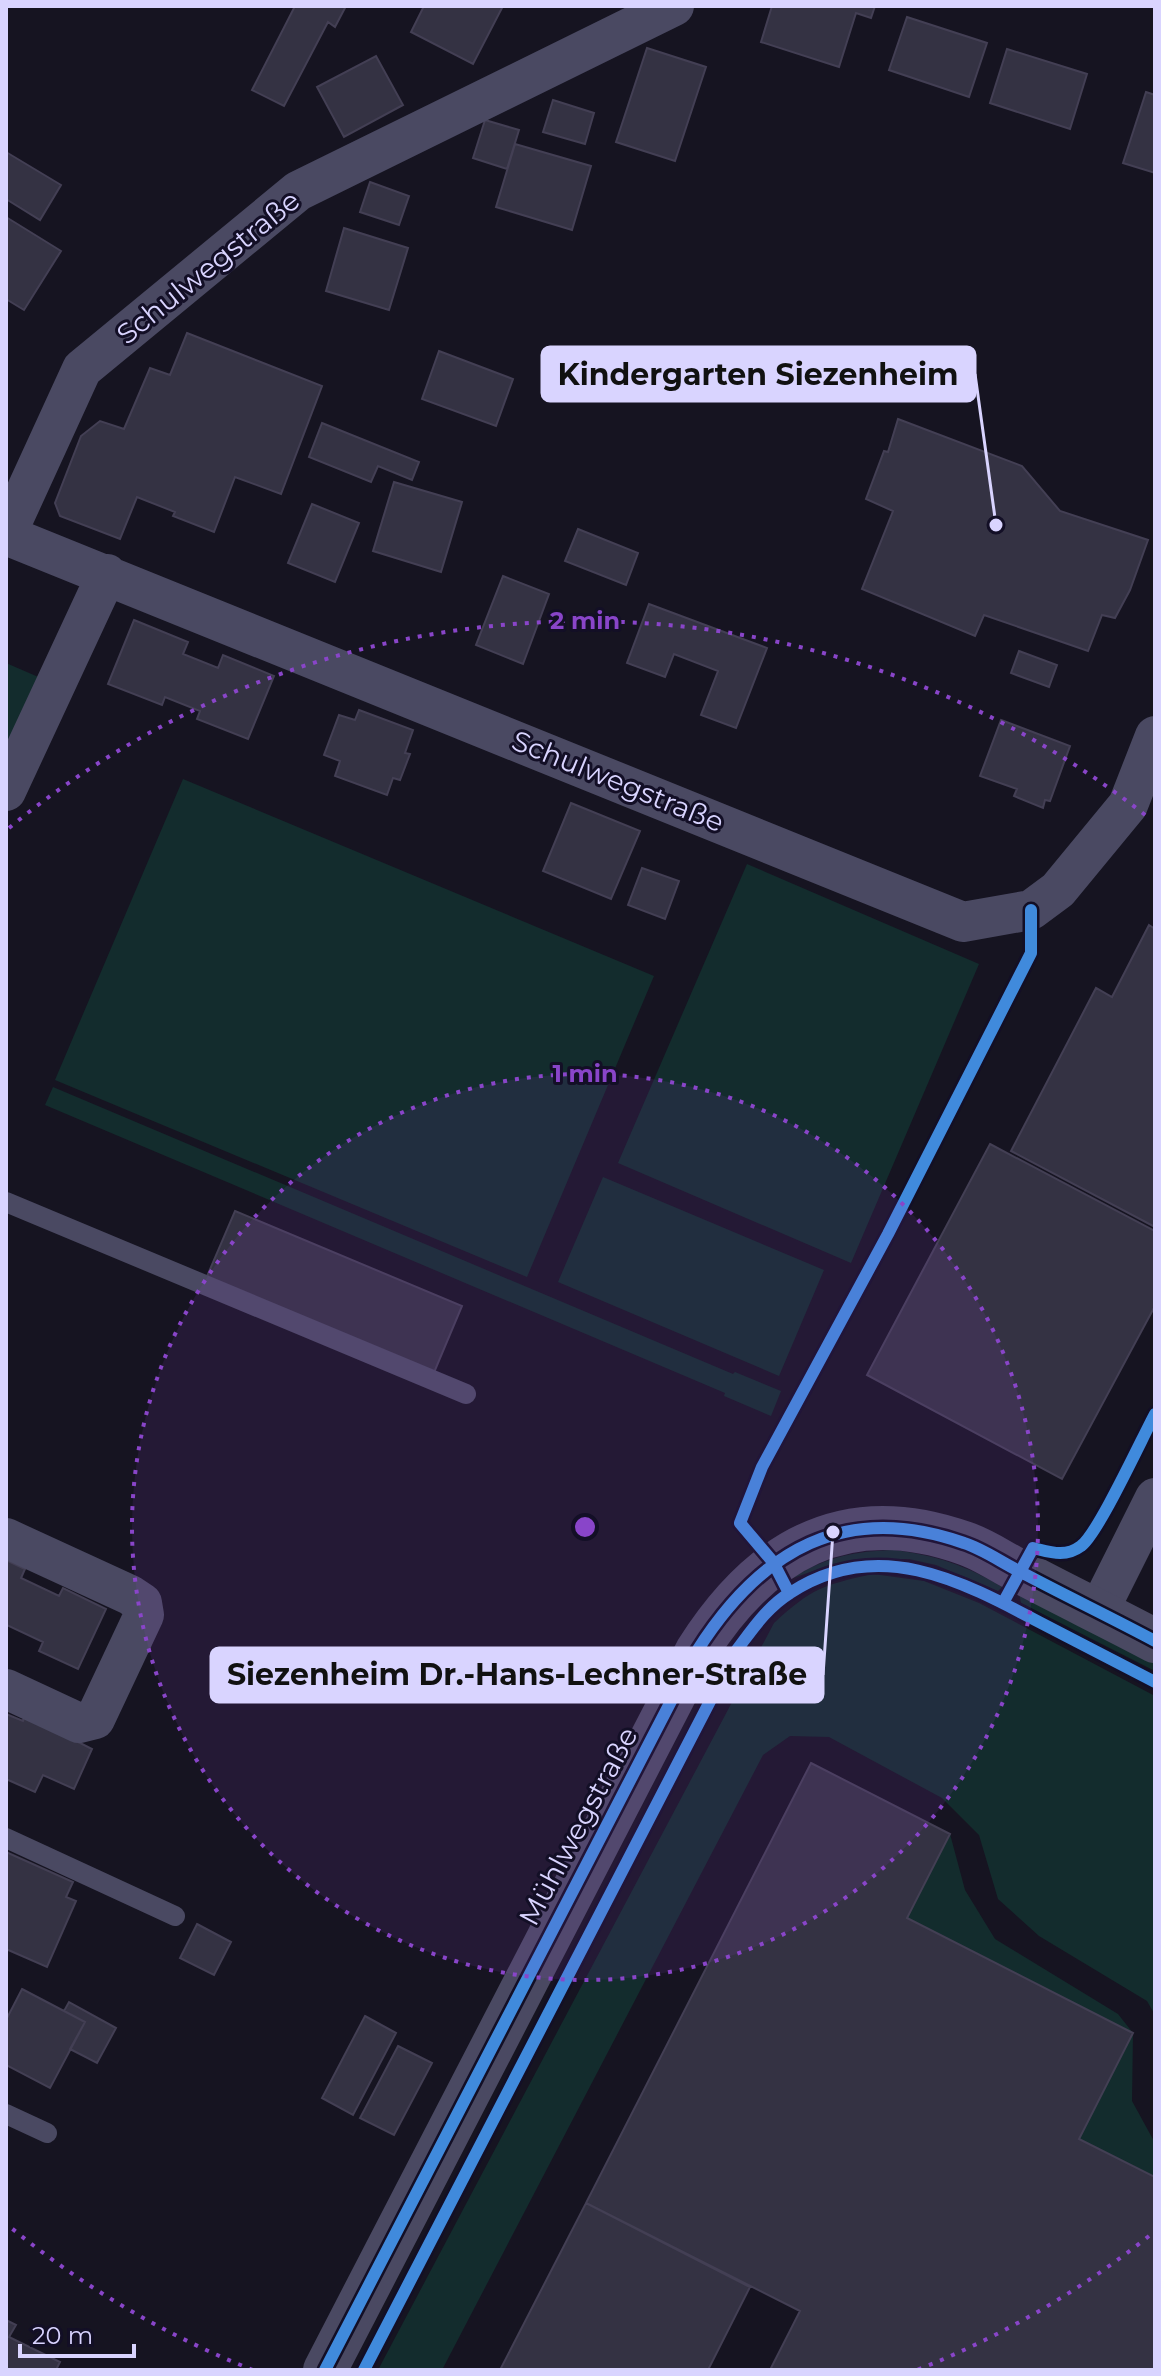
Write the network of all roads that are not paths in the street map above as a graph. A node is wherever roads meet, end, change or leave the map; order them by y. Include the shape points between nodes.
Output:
1 (674, 6) edge
2 (6, 535) edge
3 (107, 574) junction
4 (1155, 736) edge
5 (6, 791) edge
6 (6, 1202) edge
7 (466, 1394) dead end
8 (1155, 1498) edge
9 (6, 1538) edge
10 (1098, 1612) junction
11 (1155, 1641) edge
12 (6, 1689) edge
13 (6, 1838) edge
14 (175, 1916) dead end
15 (6, 2114) edge
16 (47, 2133) dead end
17 (325, 2370) edge

1 - 2 street, Schulwegstraße via 298,191 82,369
2 - 3 street, Schulwegstraße
3 - 4 street, Schulwegstraße via 963,922 1031,910 1058,890 1128,805
3 - 5 street
6 - 7 lane
8 - 10 street
9 - 12 street via 130,1595 142,1603 144,1615 95,1719 79,1723
10 - 11 street, Mühlwegstraße
10 - 17 street, Mühlwegstraße via 966,1543 901,1527 833,1532 773,1562 742,1589 697,1651
13 - 14 lane
15 - 16 lane

